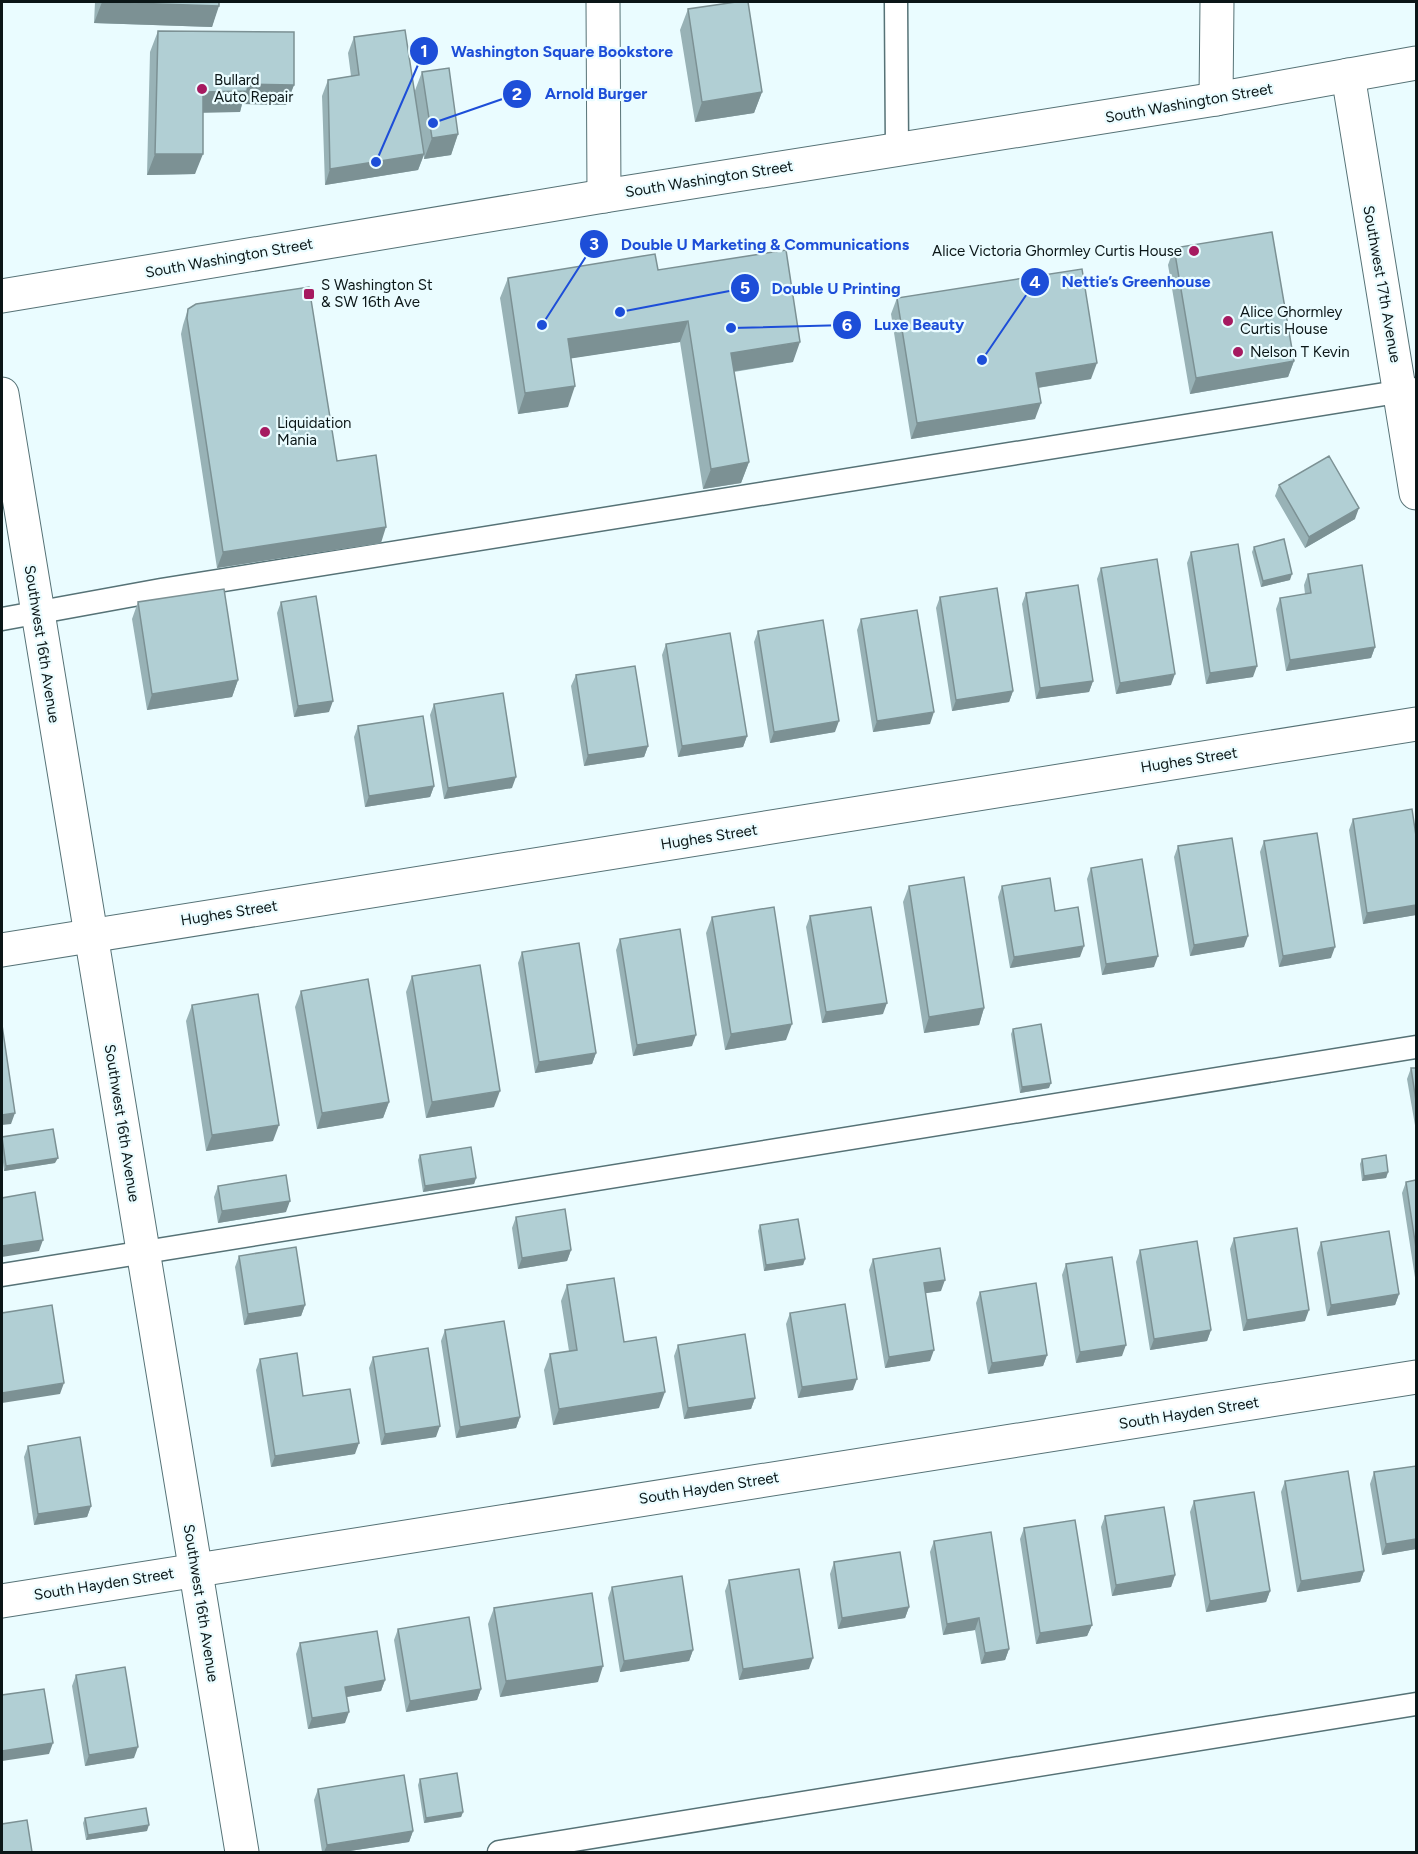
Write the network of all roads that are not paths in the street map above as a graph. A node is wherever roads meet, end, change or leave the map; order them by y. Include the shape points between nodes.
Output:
1 (603, 2) edge
2 (896, 2) edge
3 (1217, 2) edge
4 (1416, 63) edge
5 (1348, 75) junction
6 (1216, 99) junction
7 (897, 150) junction
8 (604, 196) junction
9 (2, 296) edge
10 (1409, 391) edge
11 (2, 394) edge
12 (1416, 493) edge
13 (36, 613) junction
14 (2, 619) edge
15 (1416, 724) edge
16 (91, 936) junction
17 (2, 950) edge
18 (1416, 1047) edge
19 (143, 1251) junction
20 (2, 1275) edge
21 (1416, 1377) edge
22 (196, 1569) junction
23 (2, 1601) edge
24 (1416, 1704) edge
25 (242, 1852) edge
26 (500, 1852) edge

1 - 8 street
2 - 7 lane
3 - 6 street
4 - 5 street, South Washington Street
5 - 6 street, South Washington Street
5 - 10 street, Southwest 17th Avenue
6 - 7 street, South Washington Street
7 - 8 street, South Washington Street
8 - 9 street, South Washington Street
10 - 12 street, Southwest 17th Avenue
10 - 13 lane
11 - 13 street, Southwest 16th Avenue
13 - 14 lane
13 - 16 street, Southwest 16th Avenue
15 - 16 street, Hughes Street
16 - 17 street, Hughes Street
16 - 19 street, Southwest 16th Avenue
18 - 19 lane
19 - 20 lane
19 - 22 street, Southwest 16th Avenue
21 - 22 street, South Hayden Street
22 - 23 street, South Hayden Street
22 - 25 street, Southwest 16th Avenue
24 - 26 lane

